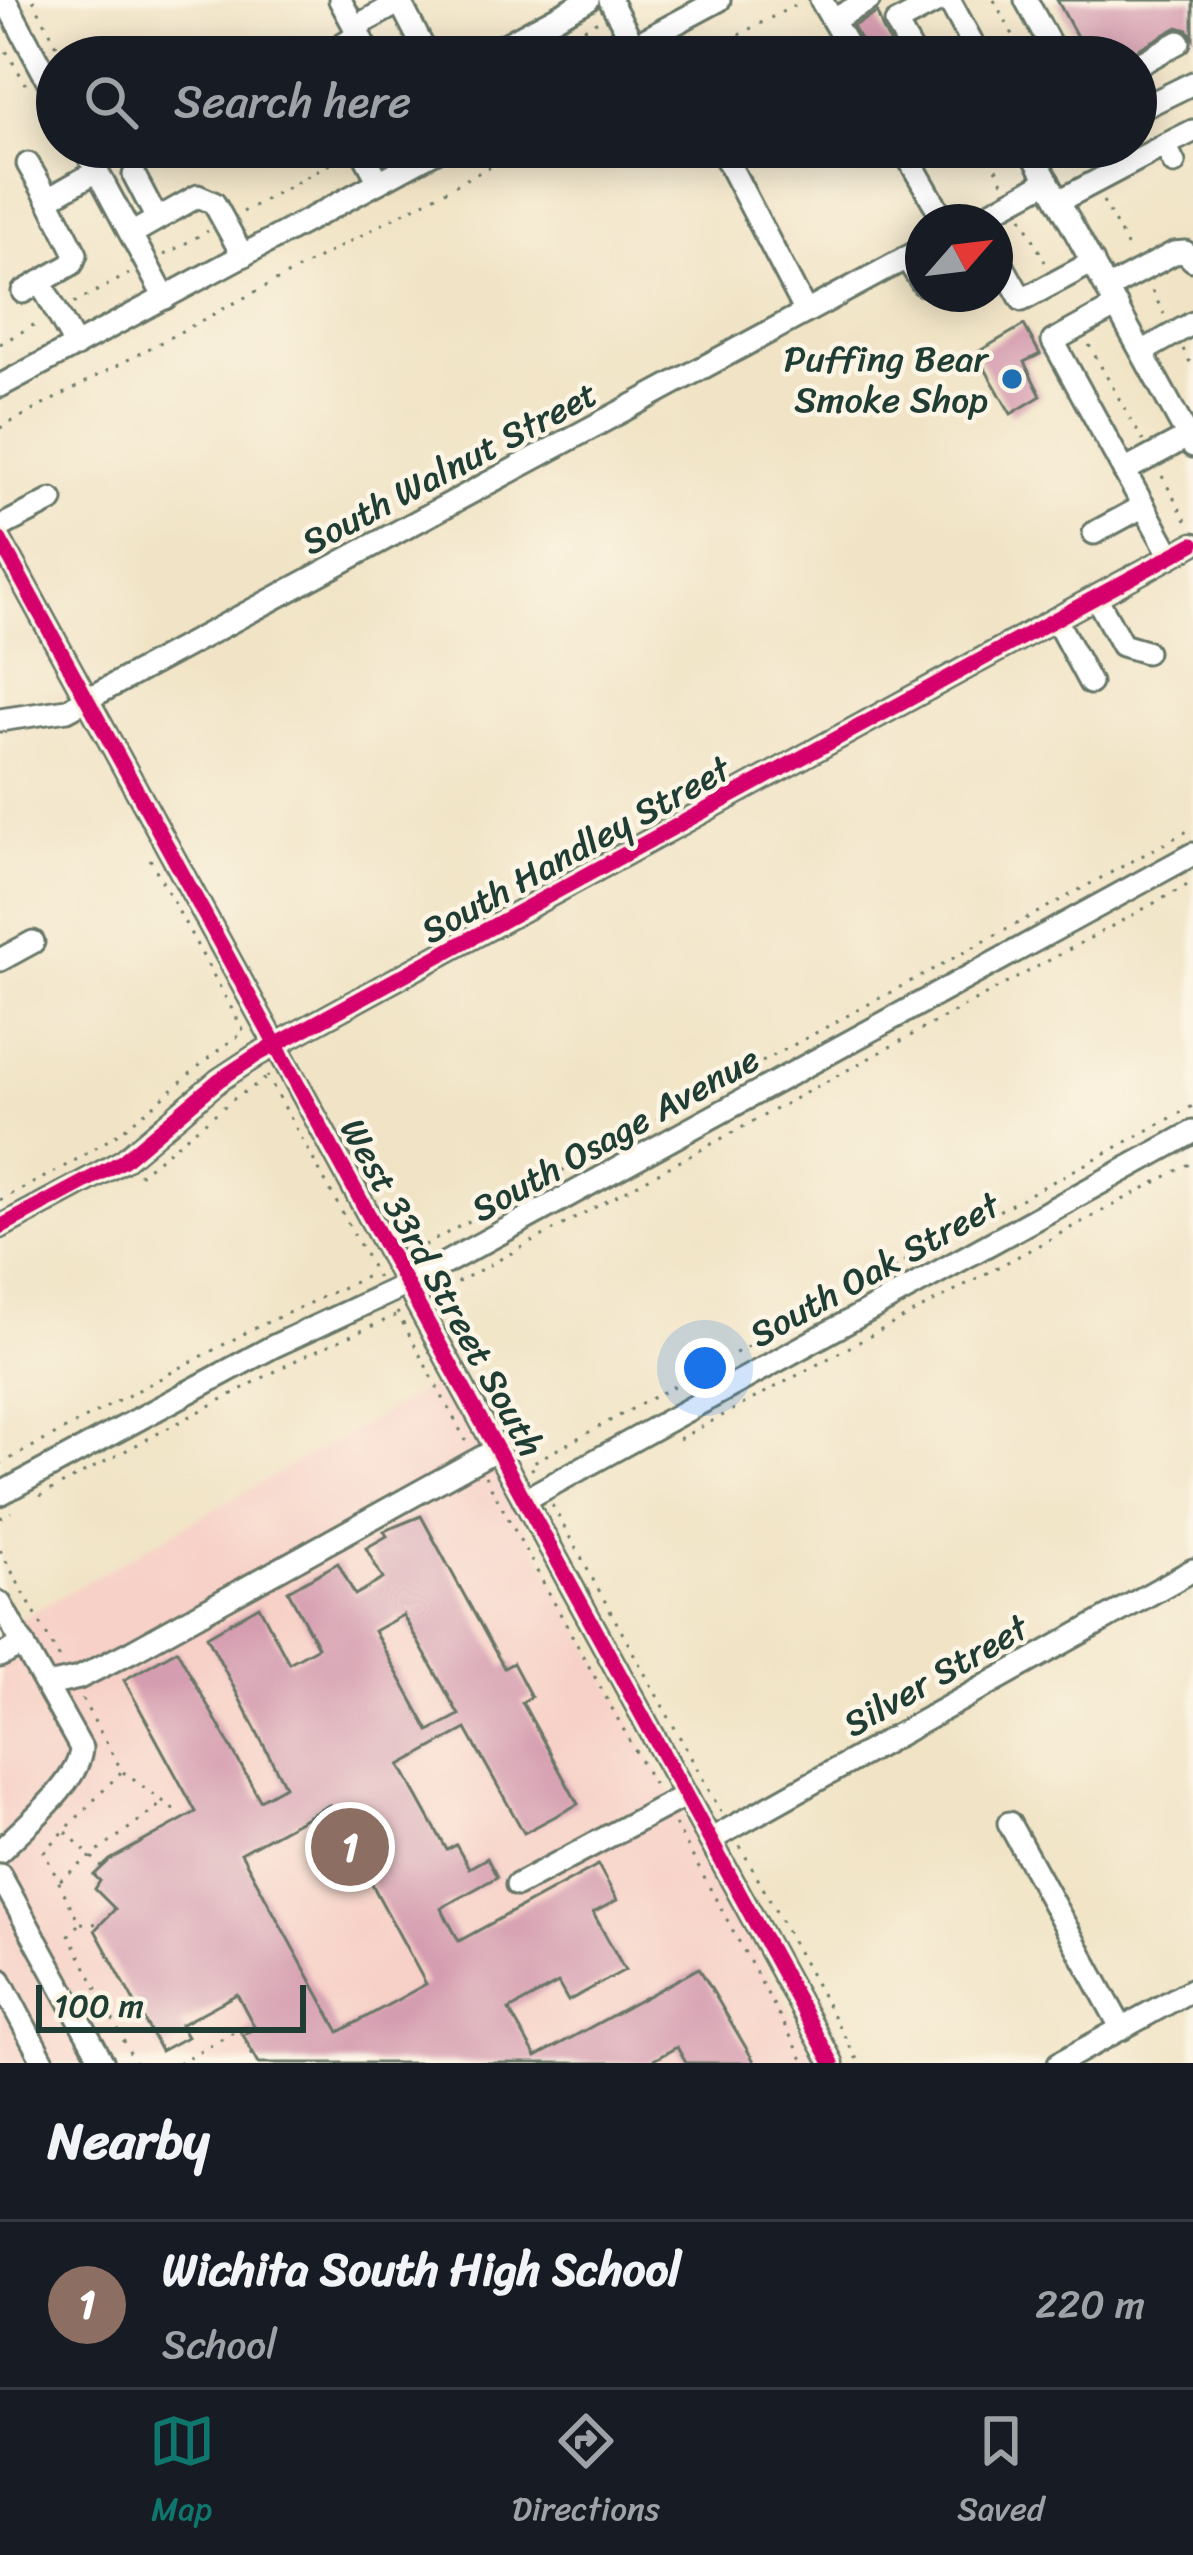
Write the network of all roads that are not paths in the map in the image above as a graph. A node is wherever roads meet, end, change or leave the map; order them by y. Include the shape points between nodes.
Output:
1 (5, 0) edge
2 (340, 0) edge
3 (588, 0) edge
4 (719, 0) edge
5 (869, 0) edge
6 (881, 0) edge
7 (1025, 0) edge
8 (399, 1) edge
9 (955, 3) edge
10 (613, 6) edge
11 (827, 10) edge
12 (896, 23) junction
13 (357, 31) junction
14 (660, 32) junction
15 (350, 36) edge
16 (360, 36) edge
17 (417, 36) edge
18 (527, 36) edge
19 (629, 36) edge
20 (653, 36) edge
21 (662, 36) edge
22 (903, 36) edge
23 (970, 36) edge
24 (1045, 36) edge
25 (1179, 42) dead end
26 (1157, 54) edge
27 (36, 58) edge
28 (1193, 83) edge
29 (1157, 101) edge
30 (1193, 131) edge
31 (1157, 156) edge
32 (28, 164) dead end
33 (95, 168) edge
34 (371, 168) edge
35 (401, 168) edge
36 (731, 168) edge
37 (914, 168) edge
38 (1076, 168) edge
39 (97, 171) junction
40 (1043, 173) edge
41 (134, 176) dead end
42 (379, 182) junction
43 (48, 199) junction
44 (935, 204) edge
45 (1000, 204) edge
46 (157, 219) junction
47 (131, 234) junction
48 (243, 256) junction
49 (905, 258) edge
50 (1193, 260) edge
51 (1093, 262) junction
52 (1013, 284) edge
53 (165, 298) junction
54 (1112, 298) junction
55 (806, 312) junction
56 (1193, 323) edge
57 (76, 346) junction
58 (1142, 352) junction
59 (0, 386) edge
60 (1191, 439) edge
61 (1124, 471) junction
62 (52, 500) dead end
63 (1144, 506) junction
64 (0, 527) edge
65 (1094, 533) dead end
66 (0, 540) edge
67 (1193, 544) edge
68 (1171, 556) junction
69 (1096, 597) junction
70 (1056, 620) junction
71 (1145, 652) dead end
72 (1090, 682) dead end
73 (87, 700) junction
74 (0, 720) edge
75 (1193, 854) edge
76 (33, 942) dead end
77 (0, 960) edge
78 (266, 1050) junction
79 (1193, 1132) edge
80 (0, 1227) edge
81 (404, 1294) junction
82 (487, 1455) junction
83 (534, 1494) junction
84 (9, 1501) edge
85 (1193, 1570) edge
86 (0, 1603) edge
87 (24, 1644) junction
88 (0, 1657) edge
89 (48, 1685) junction
90 (676, 1801) junction
91 (1010, 1823) dead end
92 (720, 1834) junction
93 (0, 1851) edge
94 (0, 1875) edge
95 (517, 1885) dead end
96 (0, 1980) edge
97 (1193, 1990) edge
98 (1122, 2029) junction
99 (44, 2063) edge
100 (103, 2063) edge
101 (832, 2063) edge
102 (1059, 2063) edge

1 - 27 street
2 - 13 street
3 - 18 street
4 - 14 street
5 - 11 street
6 - 12 street
7 - 24 street
8 - 13 street
8 - 17 street
9 - 12 street
9 - 23 street
10 - 19 street
12 - 22 street
13 - 15 street
13 - 16 street
14 - 20 street
14 - 21 street
25 - 26 street
28 - 29 street
30 - 31 street
32 - 43 street
33 - 39 street
34 - 42 street
35 - 42 street
36 - 55 street
37 - 44 street
38 - 40 street
39 - 43 street
39 - 47 street
40 - 45 street
40 - 51 street
41 - 46 street
42 - 48 street
43 - 57 street via 76,254 31,287
46 - 47 street
46 - 48 street via 198,196 214,203
47 - 53 street
48 - 53 street
49 - 55 street, South Walnut Street
50 - 54 street via 1174,253
51 - 52 street via 1022,300
51 - 54 street
53 - 57 street
54 - 58 street
54 - 61 street via 1053,340
55 - 73 street, South Walnut Street
56 - 58 street
57 - 59 street
58 - 60 street
60 - 61 street
61 - 63 street
62 - 64 street
63 - 65 street
63 - 68 street
66 - 73 street, West 33rd Street South
67 - 68 street, South Handley Street
68 - 69 street, South Handley Street
69 - 70 street, South Handley Street
69 - 71 street via 1122,645
70 - 72 street
70 - 78 street, South Handley Street
73 - 74 street, South Walnut Street
73 - 78 street, West 33rd Street South
75 - 81 street, South Osage Avenue
76 - 77 street
78 - 80 street, South Handley Street via 144,1147
78 - 81 street, West 33rd Street South
79 - 83 street, South Oak Street
81 - 82 street, West 33rd Street South
81 - 84 street, South Osage Avenue via 272,1346
82 - 83 street, West 33rd Street South
82 - 89 street via 132,1651
83 - 90 street, West 33rd Street South
85 - 92 street, Silver Street
86 - 87 street
87 - 88 street
87 - 89 street
89 - 93 street via 81,1763
90 - 92 street, West 33rd Street South
90 - 95 street
91 - 98 street
92 - 101 street, West 33rd Street South
94 - 100 street
96 - 99 street
97 - 98 street
98 - 102 street

